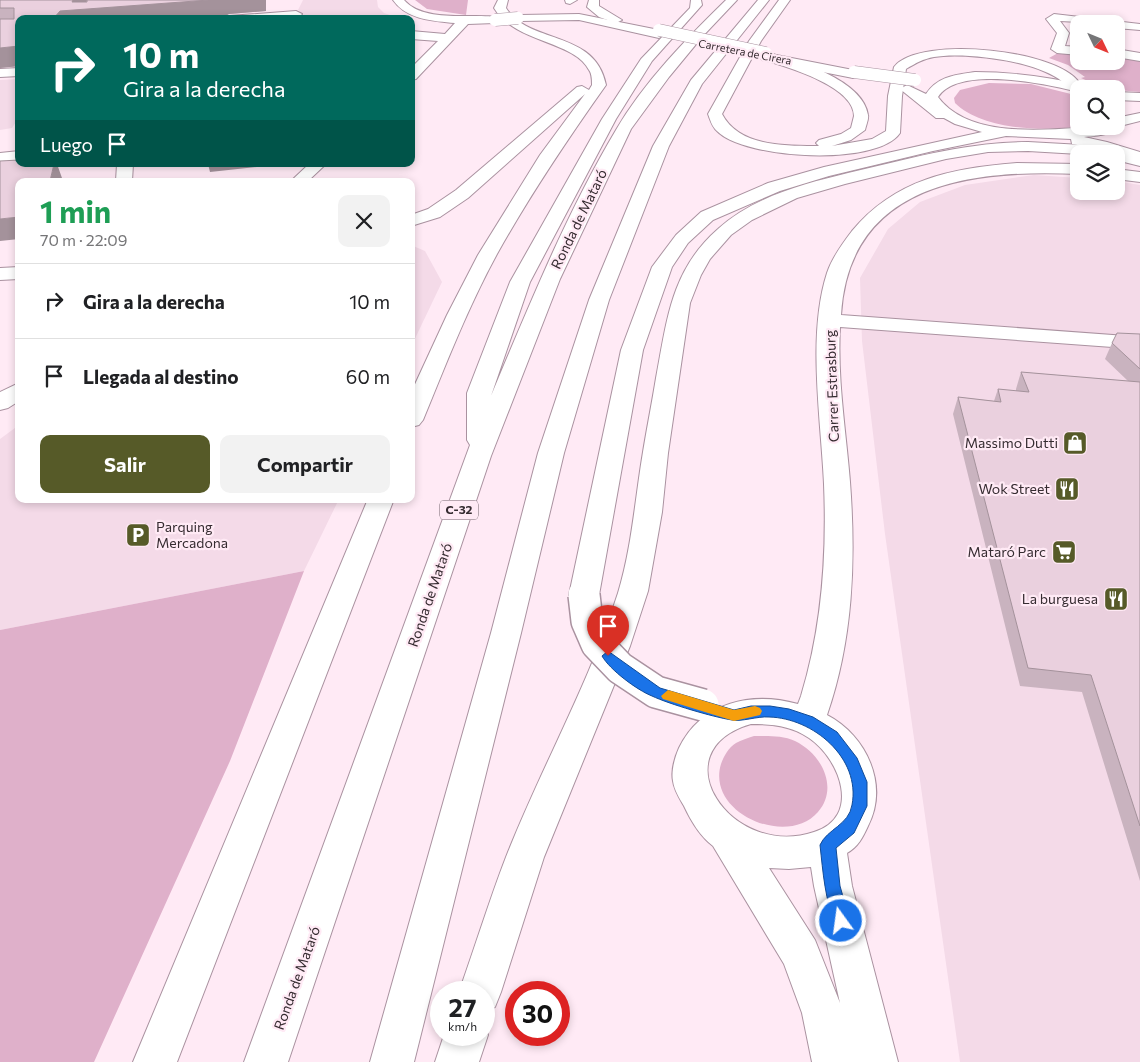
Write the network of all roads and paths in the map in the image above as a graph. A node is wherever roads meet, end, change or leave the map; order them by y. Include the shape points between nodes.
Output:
1 (398, 0) edge
2 (503, 0) edge
3 (594, 0) edge
4 (686, 0) edge
5 (696, 0) edge
6 (732, 0) edge
7 (764, 0) edge
8 (786, 0) edge
9 (570, 1) edge
10 (293, 9) edge
11 (418, 13) junction
12 (555, 13) junction
13 (254, 15) edge
14 (408, 15) edge
15 (685, 19) junction
16 (1070, 19) edge
17 (465, 20) junction
18 (616, 20) junction
19 (1125, 25) edge
20 (1140, 27) edge
21 (659, 32) junction
22 (415, 34) edge
23 (448, 38) junction
24 (755, 41) junction
25 (1070, 50) edge
26 (418, 52) dead end
27 (434, 53) junction
28 (1125, 54) edge
29 (764, 56) junction
30 (1140, 57) edge
31 (596, 70) junction
32 (15, 72) edge
33 (415, 72) edge
34 (0, 73) edge
35 (998, 76) junction
36 (1072, 80) edge
37 (911, 84) junction
38 (1070, 86) edge
39 (1125, 96) edge
40 (1140, 97) edge
41 (1140, 117) edge
42 (959, 120) junction
43 (1125, 122) edge
44 (1006, 132) junction
45 (1084, 135) edge
46 (1123, 135) edge
47 (1032, 136) junction
48 (1053, 136) junction
49 (1140, 148) edge
50 (1070, 150) edge
51 (953, 153) junction
52 (15, 156) edge
53 (1125, 157) edge
54 (1140, 157) edge
55 (0, 158) edge
56 (1140, 161) edge
57 (315, 167) edge
58 (1070, 169) edge
59 (488, 171) junction
60 (1125, 175) edge
61 (1140, 177) edge
62 (302, 178) edge
63 (415, 215) edge
64 (415, 220) edge
65 (15, 272) edge
66 (0, 274) edge
67 (830, 320) junction
68 (1140, 343) edge
69 (15, 393) edge
70 (0, 403) edge
71 (415, 411) edge
72 (478, 456) junction
73 (379, 503) edge
74 (718, 710) junction
75 (808, 721) junction
76 (726, 834) junction
77 (828, 845) junction
78 (484, 981) edge
79 (462, 1046) edge
80 (155, 1062) edge
81 (266, 1062) edge
82 (392, 1062) edge
83 (456, 1062) edge
84 (834, 1062) edge
85 (876, 1062) edge

1 - 11 main road via 405,8
2 - 31 main road via 500,8 504,16 572,49
3 - 18 main road via 596,10
4 - 15 main road
5 - 15 main road via 697,5
6 - 72 main road, Ronda de Mataró / C-32 via 664,74 624,129 550,279
7 - 82 main road via 696,83 661,146 599,300 552,453
8 - 24 main road
9 - 12 main road
9 - 18 main road, Carretera de Cirera via 583,12
10 - 13 main road
11 - 14 main road
11 - 17 main road, Carretera de Cirera
12 - 17 main road, Carretera de Cirera, bridge
12 - 21 main road, Carretera de Cirera
15 - 72 main road via 642,67 609,119 520,282 479,393
16 - 25 main road via 1052,19 1063,33 1057,49
17 - 23 main road
18 - 21 main road, Carretera de Cirera
19 - 20 main road
21 - 29 main road, Carretera de Cirera
22 - 23 main road
23 - 27 main road
24 - 29 main road via 757,48 728,109 728,120 735,128 763,140 801,144 840,140 858,130 859,110 843,89 815,73
24 - 36 main road via 720,101 715,118 722,129 736,137 782,149 847,151 871,146 889,137 895,126 895,96 900,67 911,59 926,55 963,52 1015,58
26 - 27 main road
27 - 33 main road
28 - 30 main road
29 - 37 main road, Carretera de Cirera
31 - 59 main road via 580,92
31 - 71 main road via 600,78 596,92 548,155 487,255 456,315
32 - 34 main road
35 - 37 main road, Carretera de Cirera via 978,75
35 - 38 main road via 1037,79
35 - 42 main road via 954,80 935,89 931,97 933,102
37 - 42 main road, Carretera de Cirera via 940,114
39 - 40 main road
41 - 43 main road
42 - 44 main road
44 - 47 main road
44 - 74 main road, bridge via 933,146 774,186 707,216 682,239 662,268 632,350 584,595 587,621 597,644 620,668 656,692
45 - 48 main road
46 - 49 main road via 1129,143
47 - 48 main road
47 - 51 main road via 973,146
48 - 54 main road via 1102,145
50 - 51 main road via 1022,146
51 - 78 main road via 823,184 760,208 731,227 707,250 687,280 674,335 649,512 633,591 614,646 525,858
52 - 55 main road
53 - 56 main road
57 - 62 main road
58 - 67 main road, Carrer Estrasburg via 1033,167 974,172 925,185 892,200 870,220 849,249 837,274
59 - 63 main road via 469,177
59 - 64 main road via 434,213
60 - 61 main road
65 - 66 main road
67 - 68 main road
67 - 75 main road, Carrer Estrasburg via 828,350 838,513 837,594 820,692
69 - 70 main road
72 - 81 main road, Ronda de Mataró / C-32
73 - 80 main road
74 - 75 main road via 770,711
74 - 76 main road via 693,752 690,780 702,809
75 - 77 main road via 832,736 850,758 860,782 860,806 849,829
76 - 77 main road via 759,850 795,854
76 - 84 main road via 801,954 822,1013
77 - 85 main road via 832,886
79 - 83 main road

